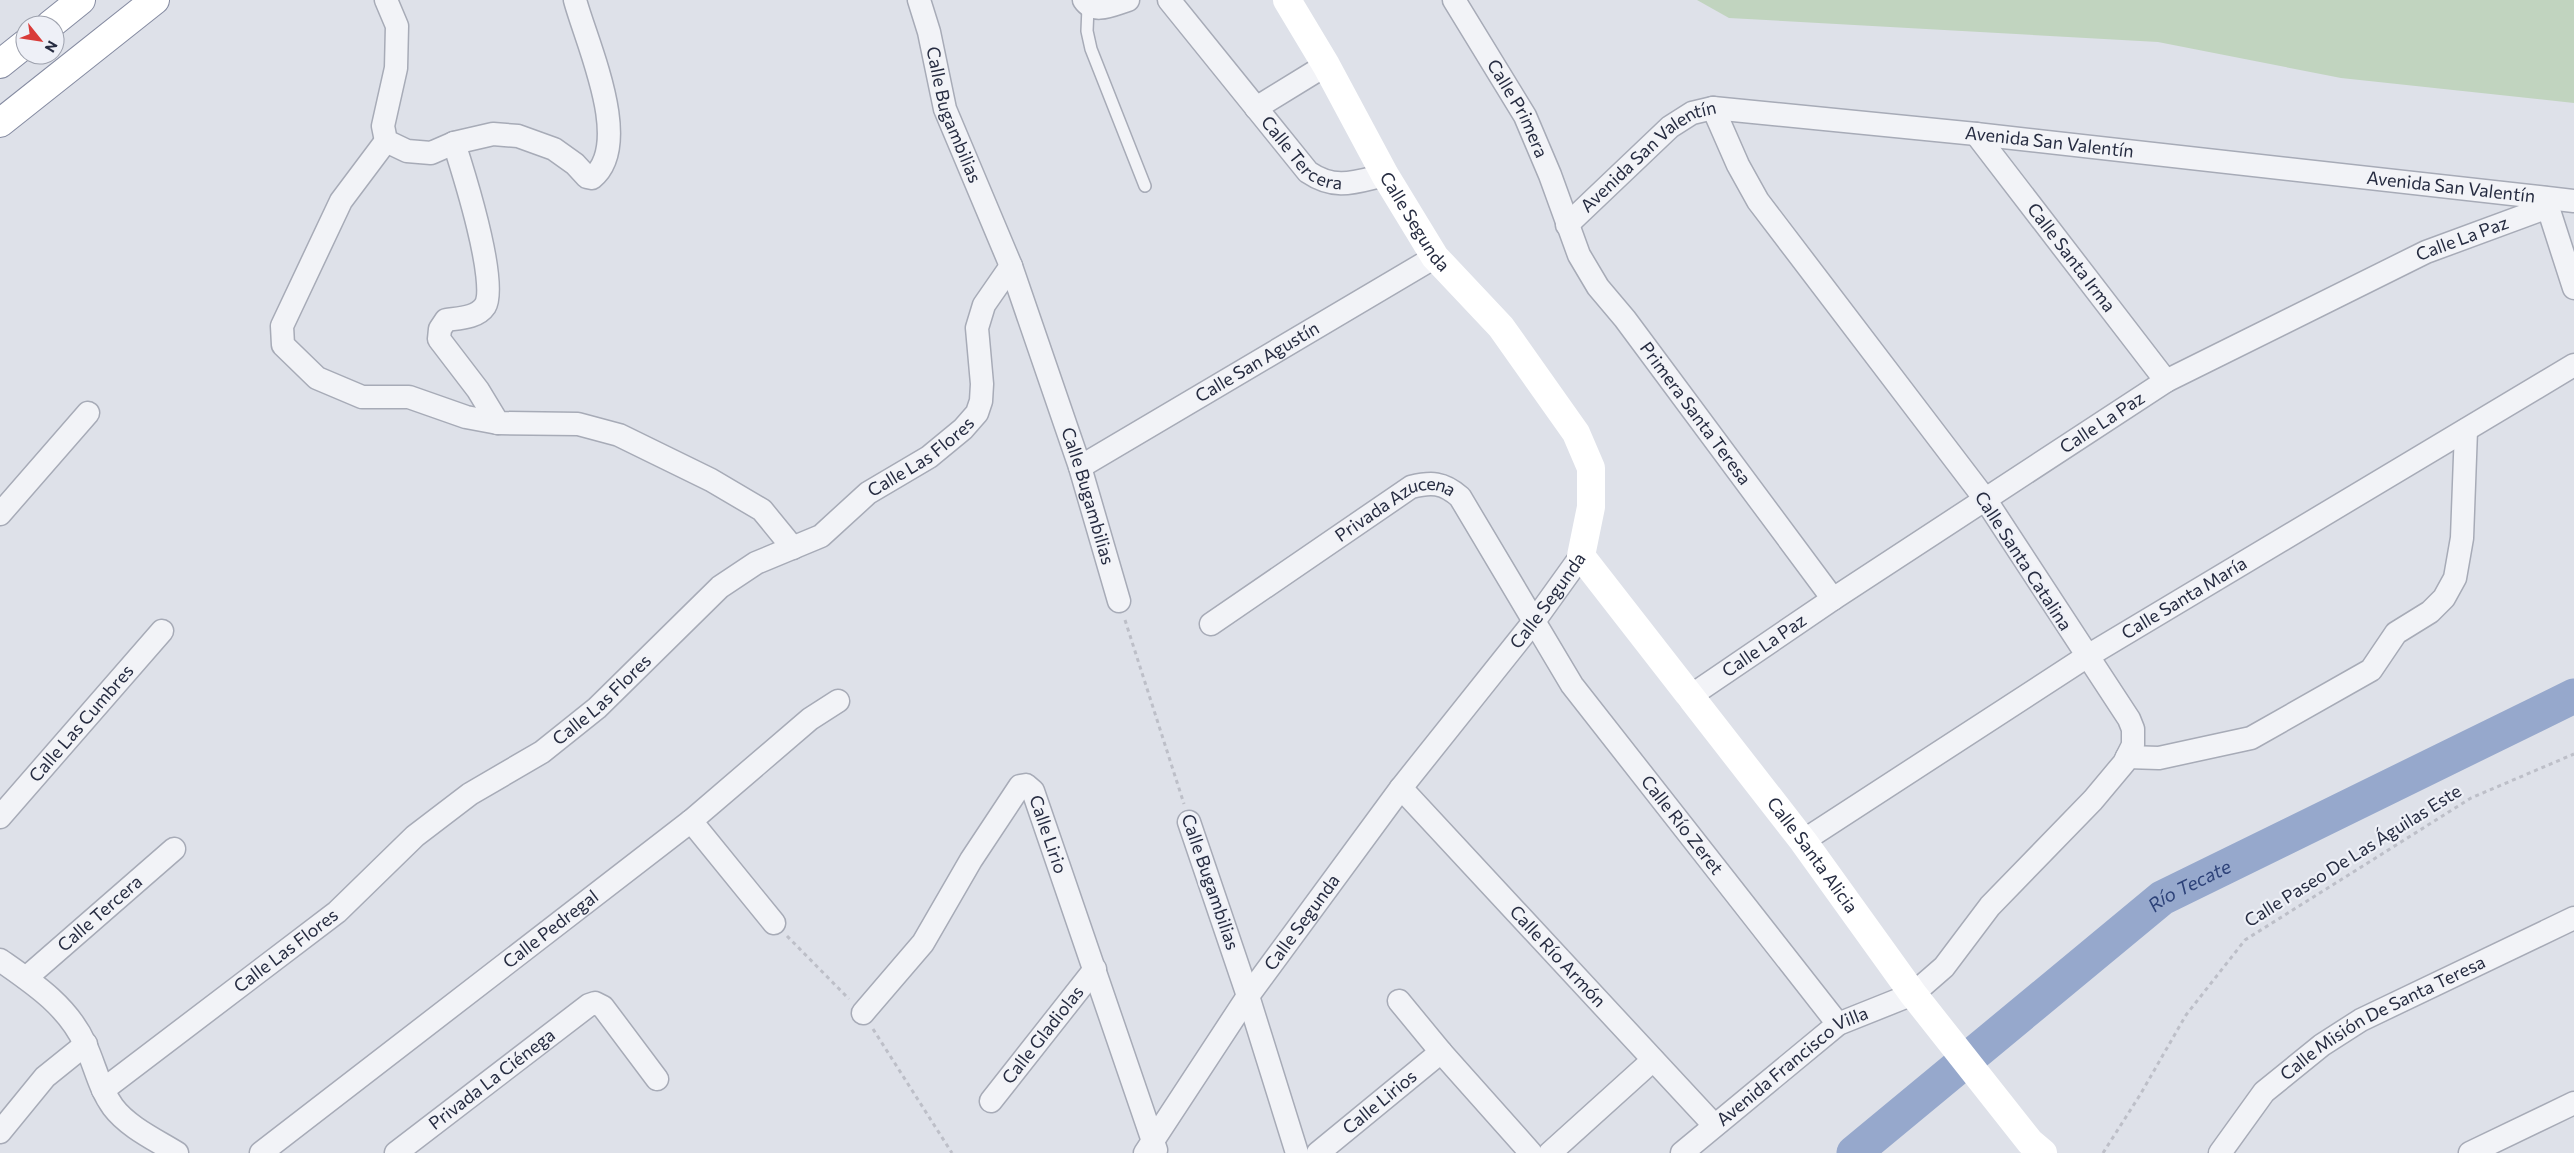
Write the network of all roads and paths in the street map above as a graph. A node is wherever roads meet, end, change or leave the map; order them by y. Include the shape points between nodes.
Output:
1 (81, 0) edge
2 (155, 0) edge
3 (386, 0) edge
4 (575, 0) edge
5 (919, 0) edge
6 (1128, 0) edge
7 (1169, 0) edge
8 (1287, 0) edge
9 (1454, 0) edge
10 (1086, 3) edge
11 (62, 15) edge
12 (15, 52) edge
13 (0, 64) edge
14 (1326, 65) junction
15 (1256, 108) junction
16 (1713, 108) junction
17 (0, 123) edge
18 (1976, 134) junction
19 (386, 141) junction
20 (454, 144) junction
21 (1385, 175) junction
22 (1145, 186) dead end
23 (2574, 201) edge
24 (2547, 202) junction
25 (1567, 225) junction
26 (1435, 257) junction
27 (1011, 266) junction
28 (2574, 288) edge
29 (2574, 366) edge
30 (2166, 381) junction
31 (88, 413) dead end
32 (498, 423) junction
33 (2466, 430) junction
34 (1080, 467) junction
35 (1985, 499) junction
36 (0, 514) edge
37 (793, 548) junction
38 (1581, 556) junction
39 (1833, 599) junction
40 (1119, 601) joint
41 (1535, 620) junction
42 (1211, 624) dead end
43 (162, 631) dead end
44 (2086, 657) junction
45 (1689, 697) junction
46 (838, 702) dead end
47 (2574, 754) edge
48 (2127, 757) junction
49 (1401, 788) junction
50 (0, 817) edge
51 (691, 821) junction
52 (1189, 822) joint
53 (1803, 842) junction
54 (174, 849) dead end
55 (2574, 918) edge
56 (774, 923) dead end
57 (0, 960) edge
58 (1095, 969) junction
59 (26, 978) junction
60 (1913, 994) junction
61 (1248, 996) junction
62 (1399, 1001) dead end
63 (863, 1013) dead end
64 (1838, 1024) junction
65 (86, 1044) junction
66 (1441, 1052) junction
67 (1653, 1060) junction
68 (657, 1079) dead end
69 (103, 1090) junction
70 (991, 1101) dead end
71 (2574, 1103) edge
72 (1714, 1125) junction
73 (0, 1132) edge
74 (2036, 1148) edge
75 (1152, 1149) edge
76 (178, 1153) edge
77 (262, 1153) edge
78 (396, 1153) edge
79 (1297, 1153) edge
80 (1318, 1153) edge
81 (1531, 1153) edge
82 (1550, 1153) edge
83 (1682, 1153) edge
84 (2103, 1153) edge
85 (2220, 1153) edge
86 (2470, 1153) edge

1 - 11 main road
2 - 17 main road
3 - 19 street via 397,26 396,68 383,126
4 - 20 street via 603,85 609,133 599,172 592,178 587,177 554,149 518,136 493,134
5 - 27 street, Calle Bugambilias via 945,109
6 - 10 street via 1103,7
7 - 15 street, Calle Tercera
8 - 14 main road, Calle Segunda
9 - 25 street, Calle Primera via 1525,116
10 - 22 lane via 1091,49
12 - 13 main road
14 - 15 street, Calle Tercera
14 - 21 main road, Calle Segunda
15 - 21 street, Calle Tercera via 1308,172 1322,181 1352,183
16 - 18 street, Avenida San Valentín
16 - 25 street, Avenida San Valentín via 1692,113 1670,127
16 - 35 street, Calle Santa Catalina via 1758,201
18 - 24 street, Avenida San Valentín
18 - 30 street, Calle Santa Irma
19 - 20 street via 407,151 431,153
19 - 32 street via 341,201 282,326 283,345 317,378 362,396 409,397 466,417
20 - 32 street via 472,198 489,290 485,306 478,314 446,320 440,329 439,339 478,390
21 - 26 main road, Calle Segunda
23 - 24 street, Avenida San Valentín
24 - 28 street
24 - 30 street, Calle La Paz via 2426,252
25 - 39 street, Primera Santa Teresa via 1579,255 1598,287
26 - 34 street, Calle San Agustín
26 - 38 main road, Calle Segunda via 1501,327 1576,433 1590,468 1592,507
27 - 34 street, Calle Bugambilias
27 - 37 street, Calle Las Flores via 984,305 977,328 982,384 977,412 963,429 928,457 868,493 821,536
29 - 33 street, Calle Santa María
30 - 35 street, Calle La Paz
31 - 36 street
32 - 37 street via 578,424 619,435 711,480 762,510
33 - 44 street, Calle Santa María
33 - 48 street via 2462,538 2456,578 2444,598 2430,612 2396,633 2371,670 2251,738 2159,758
34 - 40 street, Calle Bugambilias
35 - 39 street, Calle La Paz
35 - 44 street, Calle Santa Catalina
37 - 69 street, Calle Las Flores via 756,562 720,587 590,713 542,752 470,794 415,836 337,912
38 - 41 street, Calle Segunda
38 - 45 main road, Calle Santa Alicia
39 - 45 street, Calle La Paz
40 - 52 path, Calle Bugambilias
41 - 42 street, Privada Azucena via 1460,497 1439,483 1411,487
41 - 49 street, Calle Segunda
41 - 64 street, Calle Río Zeret via 1572,685
43 - 50 street, Calle Las Cumbres
44 - 48 street, Calle Santa Catalina via 2129,719 2133,745
44 - 53 street, Calle Santa María
45 - 53 main road, Calle Santa Alicia
46 - 51 street, Calle Pedregal via 810,719
47 - 84 path, Calle Paseo De Las Águilas Este via 2471,798 2245,940 2186,1015
48 - 60 street, Calle Santa Catalina via 2094,800 1990,906 1944,967
49 - 61 street, Calle Segunda
49 - 67 street, Calle Río Armón
51 - 56 street
51 - 77 street, Calle Pedregal
52 - 61 street, Calle Bugambilias
53 - 60 main road, Calle Santa Alicia
54 - 59 street, Calle Tercera
55 - 85 street, Calle Misión De Santa Teresa via 2361,1020 2322,1045 2264,1092
57 - 59 street
58 - 63 street, Calle Lirio via 1033,791 1026,785 1020,786 971,860 924,943
58 - 70 street, Calle Gladiolas
58 - 75 street, Calle Lirio
59 - 65 street via 59,1004
60 - 64 street, Avenida Francisco Villa
60 - 74 main road, Calle Santa Alicia
61 - 75 street
61 - 79 street, Calle Bugambilias
62 - 66 street
64 - 72 street, Avenida Francisco Villa
65 - 69 street
65 - 73 street via 45,1077
66 - 80 street, Calle Lirios
66 - 81 street
67 - 72 street, Calle Río Armón
67 - 82 street
68 - 78 street, Privada La Ciénega via 603,1007 595,1003
69 - 76 street via 127,1121
71 - 86 street
72 - 83 street, Avenida Francisco Villa

